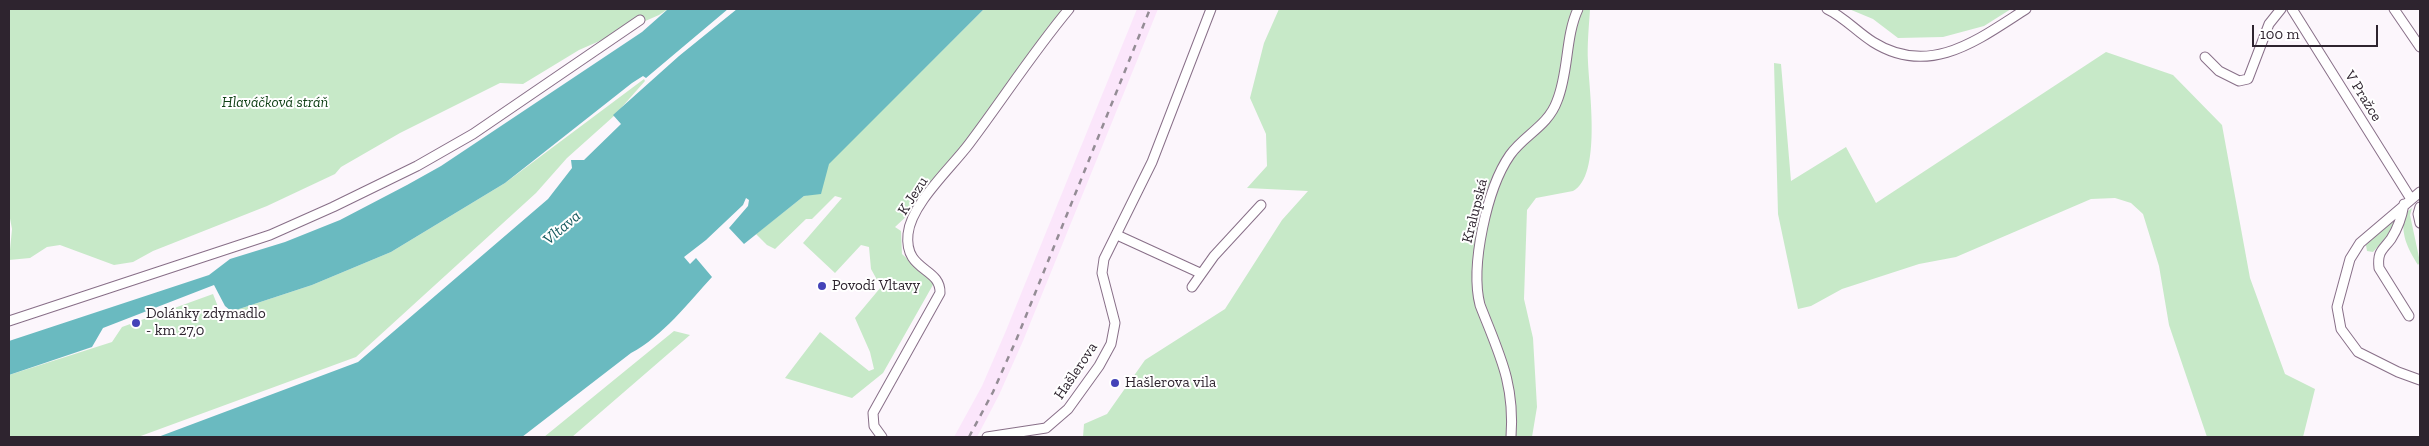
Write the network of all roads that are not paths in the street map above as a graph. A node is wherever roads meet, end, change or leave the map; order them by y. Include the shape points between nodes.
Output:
1 (1068, 9) edge
2 (1211, 9) edge
3 (1578, 9) edge
4 (1827, 9) edge
5 (2026, 9) edge
6 (2281, 9) edge
7 (2292, 9) edge
8 (2394, 9) edge
9 (640, 20) dead end
10 (2420, 47) edge
11 (2205, 57) dead end
12 (2420, 192) edge
13 (2408, 201) junction
14 (1260, 205) dead end
15 (2420, 208) edge
16 (2420, 223) edge
17 (1117, 235) junction
18 (1200, 273) junction
19 (1192, 287) dead end
20 (2409, 316) dead end
21 (9, 321) edge
22 (2420, 380) edge
23 (882, 437) edge
24 (987, 437) edge
25 (1511, 437) edge

1 - 23 street, K Jezu via 910,220 910,256 937,280 940,293 873,413 874,426
2 - 17 street, Hašlerova via 1152,162
3 - 25 street, Kralupská via 1558,100 1541,126 1511,154 1497,176 1477,259 1477,294 1506,370 1512,398
4 - 5 street via 1881,46 1918,57 1942,54 1971,44
6 - 11 street via 2269,24 2244,81 2239,82 2219,71
7 - 13 street, V Pražce
8 - 10 street
9 - 21 street via 473,134 333,207 270,235
12 - 13 street
13 - 20 street via 2391,240 2383,247 2378,259 2379,268
13 - 22 street via 2360,243 2350,259 2337,307 2341,329 2358,352
14 - 18 street
15 - 16 street
17 - 18 street
17 - 24 street, Hašlerova via 1104,259 1102,272 1115,323 1111,344 1099,366 1068,409 1046,428
18 - 19 street

